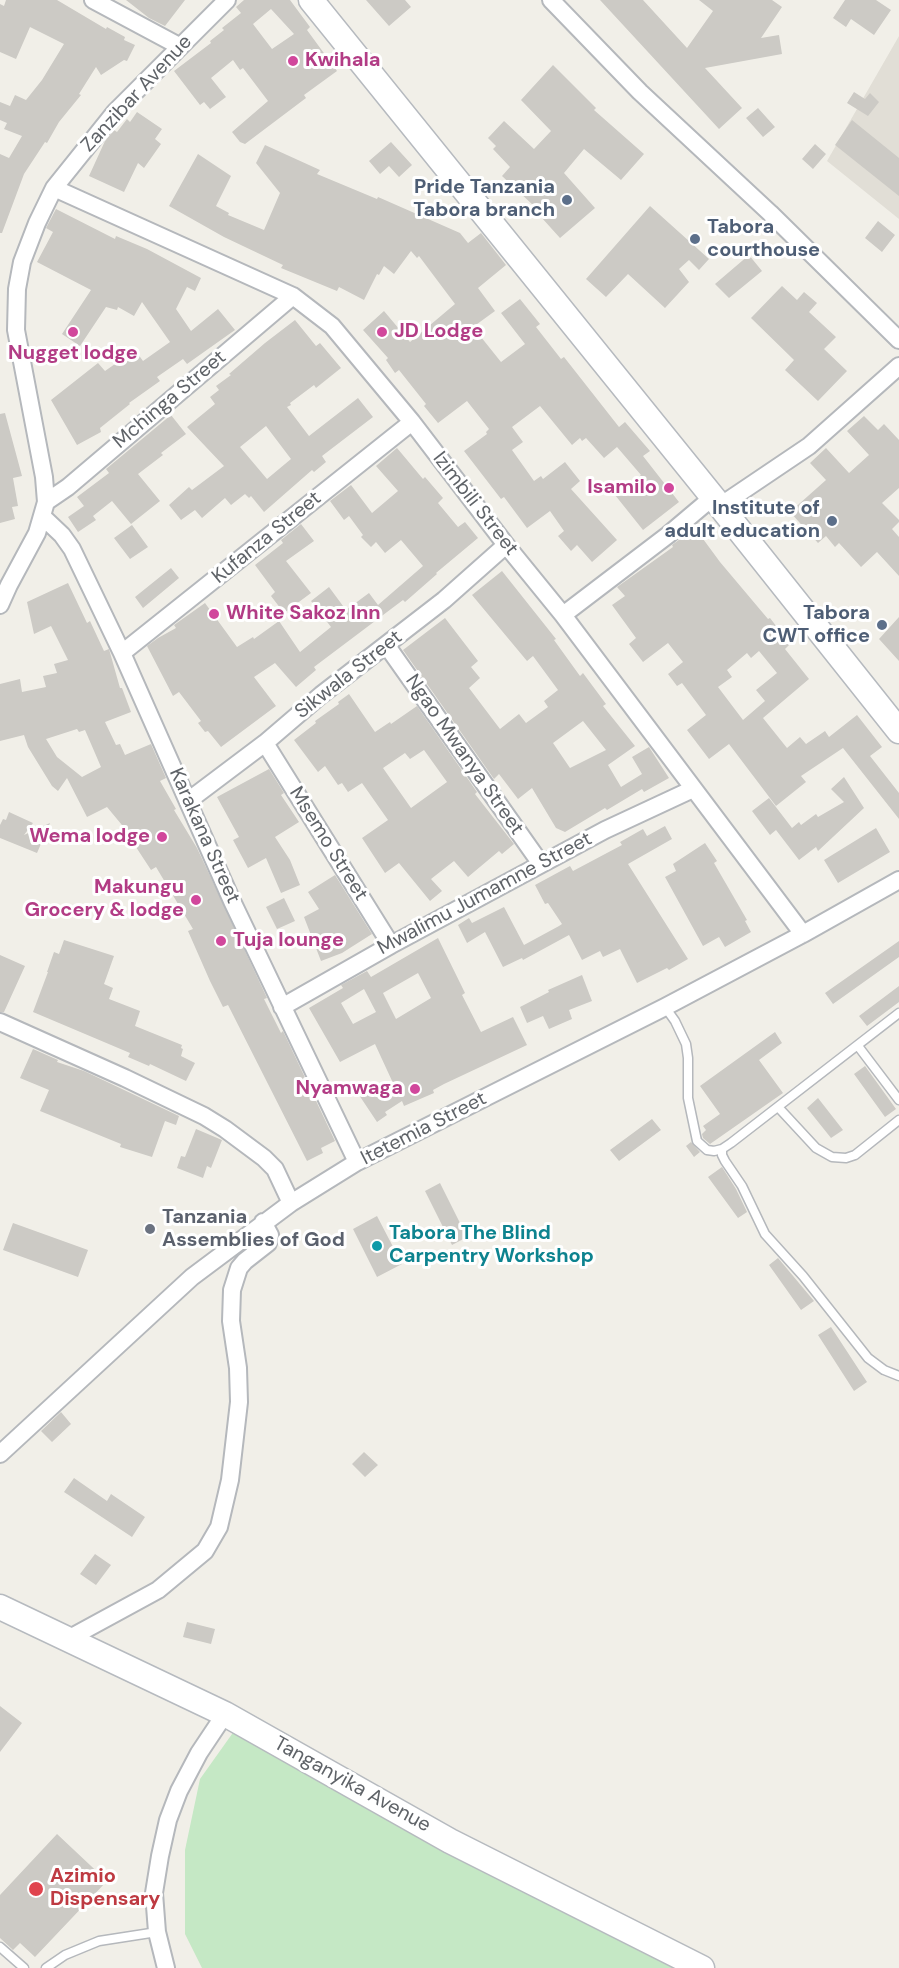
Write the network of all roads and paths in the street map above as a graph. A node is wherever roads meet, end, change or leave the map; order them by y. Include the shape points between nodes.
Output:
1 (93, 0) edge
2 (227, 0) edge
3 (311, 0) edge
4 (550, 0) edge
5 (179, 46) junction
6 (54, 188) junction
7 (293, 296) junction
8 (899, 340) edge
9 (899, 366) edge
10 (412, 422) junction
11 (716, 501) junction
12 (44, 509) junction
13 (506, 545) junction
14 (0, 605) edge
15 (562, 615) junction
16 (387, 646) junction
17 (122, 653) junction
18 (899, 731) edge
19 (265, 743) junction
20 (693, 789) junction
21 (188, 801) junction
22 (541, 864) junction
23 (899, 880) edge
24 (803, 934) junction
25 (391, 945) junction
26 (282, 1007) junction
27 (665, 1007) junction
28 (899, 1013) edge
29 (0, 1022) edge
30 (858, 1046) junction
31 (899, 1100) edge
32 (778, 1107) junction
33 (899, 1120) edge
34 (722, 1149) junction
35 (357, 1162) junction
36 (291, 1203) junction
37 (263, 1222) junction
38 (899, 1376) edge
39 (0, 1454) edge
40 (0, 1607) edge
41 (68, 1639) junction
42 (225, 1714) junction
43 (157, 1932) junction
44 (0, 1947) edge
45 (24, 1968) edge
46 (46, 1968) edge
47 (166, 1968) edge
48 (702, 1968) edge

1 - 5 street
2 - 5 street, Zanzibar Avenue
3 - 11 main road
4 - 8 street via 640,92
5 - 6 street, Zanzibar Avenue via 114,112
6 - 7 street, Izimbili Street
6 - 12 street, Zanzibar Avenue via 21,262 16,309 16,330 44,477
7 - 10 street, Izimbili Street via 332,326
7 - 12 street, Mchinga Street
9 - 11 street via 809,446
10 - 13 street, Izimbili Street
10 - 17 street, Kufanza Street
11 - 15 street
11 - 18 main road
12 - 14 street, Zanzibar Avenue via 37,533
12 - 17 street, Karakana Street via 72,549
13 - 15 street, Izimbili Street
13 - 16 street, Sikwala Street
15 - 20 street, Izimbili Street
16 - 19 street, Sikwala Street
16 - 22 street, Ngao Mwanya Street
17 - 21 street, Karakana Street
19 - 21 street, Sikwala Street
19 - 25 street, Msemo Street
20 - 22 street, Mwalimu Jumamne Street
20 - 24 street, Izimbili Street
21 - 26 street, Karakana Street
22 - 25 street, Mwalimu Jumamne Street
23 - 24 street, Itetemia Street
24 - 27 street, Itetemia Street
25 - 26 street, Mwalimu Jumamne Street
26 - 35 street, Karakana Street
27 - 34 lane via 686,1044 688,1098 697,1141 707,1150
27 - 35 street, Itetemia Street
28 - 30 lane
29 - 36 street via 225,1129 274,1169
30 - 31 lane
30 - 32 lane
32 - 33 lane via 816,1148 832,1157 855,1155
32 - 34 lane
34 - 38 lane via 765,1234 863,1352
35 - 36 street, Itetemia Street
36 - 37 street, Itetemia Street
37 - 39 street, Itetemia Street via 192,1277
37 - 41 street via 270,1235 268,1243 239,1268 232,1290 239,1402 230,1480 219,1527 205,1551 158,1590
40 - 41 main road, Tanganyika Avenue
41 - 42 main road, Tanganyika Avenue
42 - 43 street via 199,1753 168,1820 154,1893
42 - 48 main road, Tanganyika Avenue via 450,1840
43 - 46 lane via 99,1941
43 - 47 street
44 - 45 lane

